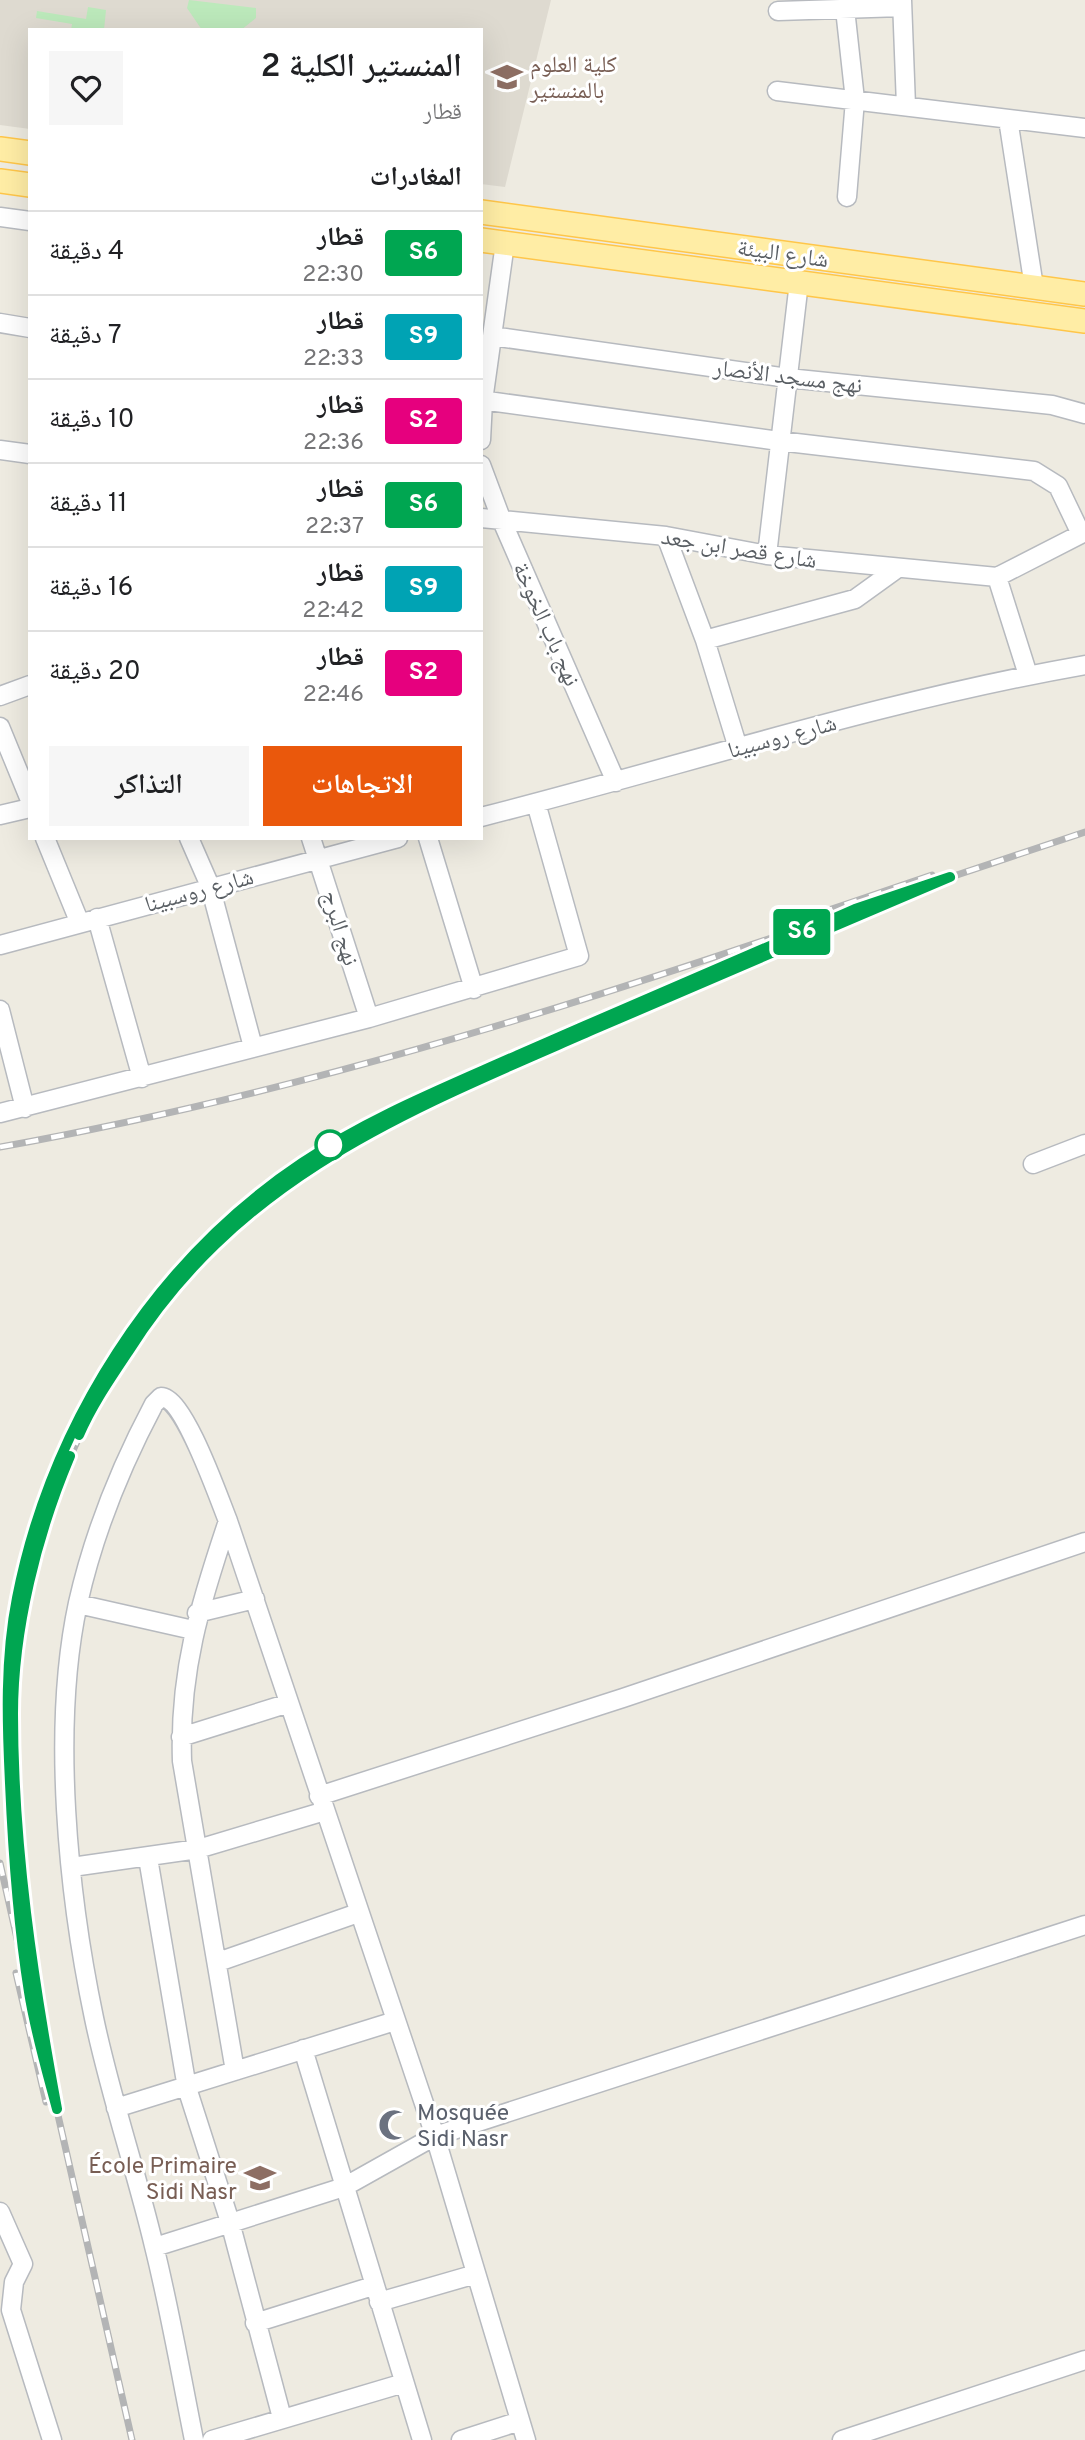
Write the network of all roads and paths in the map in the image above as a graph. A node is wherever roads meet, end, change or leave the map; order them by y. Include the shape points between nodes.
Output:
1 (902, 4) edge
2 (845, 9) junction
3 (778, 10) dead end
4 (777, 90) dead end
5 (855, 100) junction
6 (906, 106) junction
7 (1008, 119) junction
8 (1085, 128) edge
9 (0, 149) edge
10 (28, 153) edge
11 (0, 181) edge
12 (28, 185) edge
13 (848, 197) dead end
14 (487, 213) edge
15 (0, 217) edge
16 (521, 217) junction
17 (28, 221) edge
18 (499, 243) edge
19 (799, 282) junction
20 (1034, 287) junction
21 (1085, 294) edge
22 (1085, 321) edge
23 (0, 323) edge
24 (28, 328) edge
25 (492, 336) junction
26 (788, 378) junction
27 (483, 394) edge
28 (483, 401) edge
29 (1085, 414) edge
30 (779, 441) junction
31 (0, 450) edge
32 (28, 454) edge
33 (483, 470) edge
34 (483, 518) edge
35 (502, 521) junction
36 (1083, 533) edge
37 (666, 536) junction
38 (767, 555) junction
39 (898, 568) junction
40 (997, 577) junction
41 (705, 640) junction
42 (1085, 665) edge
43 (1028, 675) junction
44 (28, 686) edge
45 (0, 696) edge
46 (0, 727) edge
47 (738, 747) junction
48 (616, 782) junction
49 (28, 795) edge
50 (536, 803) junction
51 (28, 808) edge
52 (0, 815) edge
53 (483, 816) edge
54 (46, 840) edge
55 (190, 840) edge
56 (312, 840) edge
57 (382, 840) edge
58 (429, 840) edge
59 (359, 843) edge
60 (319, 858) junction
61 (210, 886) junction
62 (88, 919) junction
63 (0, 944) edge
64 (474, 989) junction
65 (0, 1010) edge
66 (369, 1018) junction
67 (253, 1048) junction
68 (142, 1078) junction
69 (24, 1108) junction
70 (0, 1113) edge
71 (1085, 1144) edge
72 (1033, 1164) dead end
73 (228, 1521) junction
74 (1085, 1542) edge
75 (255, 1599) junction
76 (78, 1604) junction
77 (195, 1621) junction
78 (289, 1703) junction
79 (181, 1737) junction
80 (322, 1803) junction
81 (198, 1849) junction
82 (148, 1858) junction
83 (72, 1867) junction
84 (358, 1913) junction
85 (1085, 1925) edge
86 (218, 1962) junction
87 (395, 2021) junction
88 (303, 2049) junction
89 (235, 2071) junction
90 (187, 2088) junction
91 (116, 2108) junction
92 (435, 2136) junction
93 (344, 2187) junction
94 (0, 2212) edge
95 (230, 2222) junction
96 (155, 2247) junction
97 (477, 2274) junction
98 (376, 2294) junction
99 (5, 2309) edge
100 (256, 2322) junction
101 (1085, 2360) edge
102 (404, 2383) junction
103 (520, 2421) junction
104 (274, 2427) edge
105 (51, 2440) edge
106 (194, 2440) edge
107 (212, 2440) edge
108 (422, 2440) edge
109 (461, 2440) edge
110 (526, 2440) edge
111 (842, 2440) edge

1 - 2 street
1 - 6 street
2 - 3 street
2 - 5 street
4 - 5 street
5 - 6 street
5 - 13 street
6 - 7 street
7 - 8 street
7 - 20 street
9 - 10 main road
11 - 12 main road
14 - 16 main road, شارع البيئة
14 - 18 main road
15 - 17 street
16 - 18 main road
16 - 20 main road, شارع البيئة
18 - 19 main road, شارع البيئة
18 - 25 street
19 - 22 main road, شارع البيئة
19 - 26 street
20 - 21 main road, شارع البيئة
23 - 24 street
25 - 26 street, نهج مسجد الأنصار
25 - 27 street
26 - 29 street, نهج مسجد الأنصار via 1052,405
26 - 30 street
28 - 30 street
30 - 36 street via 1034,471 1058,486
30 - 38 street
31 - 32 street
33 - 35 street, نهج باب الخوخة
34 - 35 street, شارع قصر ابن جعد
35 - 37 street, شارع قصر ابن جعد
35 - 48 street, نهج باب الخوخة
36 - 40 street
37 - 38 street, شارع قصر ابن جعد
37 - 41 street
38 - 39 street, شارع قصر ابن جعد
39 - 40 street, شارع قصر ابن جعد
39 - 41 street via 855,599
40 - 43 street
41 - 47 street
42 - 43 street, شارع روسبينا
43 - 47 street, شارع روسبينا
44 - 45 street
46 - 49 street
47 - 48 street, شارع روسبينا
48 - 50 street, شارع روسبينا
50 - 53 street, شارع روسبينا
50 - 64 street via 579,956
51 - 52 street
54 - 62 street
55 - 61 street
56 - 60 street, نهج البرج
57 - 59 street, شارع روسبينا
58 - 64 street
59 - 60 street, شارع روسبينا
60 - 61 street, شارع روسبينا
60 - 66 street, نهج البرج
61 - 62 street, شارع روسبينا
61 - 67 street
62 - 63 street, شارع روسبينا
62 - 68 street
64 - 66 street
65 - 69 street
66 - 67 street
67 - 68 street
68 - 69 street
69 - 70 street
71 - 72 street
73 - 75 street
73 - 76 street via 193,1436 172,1401 161,1397 121,1466
73 - 77 street
74 - 80 street
75 - 77 street
75 - 78 street
76 - 77 street
76 - 83 street via 65,1758
77 - 79 street
78 - 79 street
78 - 80 street
79 - 81 street
80 - 81 street
80 - 84 street
81 - 82 street
81 - 86 street
82 - 83 street
82 - 90 street
83 - 91 street via 92,2006
84 - 86 street
84 - 87 street
85 - 92 street
86 - 89 street
87 - 88 street
87 - 92 street
88 - 89 street
88 - 93 street
89 - 90 street
90 - 91 street
90 - 95 street
91 - 96 street
92 - 93 street
92 - 97 street
93 - 95 street
93 - 98 street
94 - 99 street via 23,2264
95 - 96 street
95 - 100 street
96 - 106 street
97 - 98 street
97 - 103 street
98 - 100 street
98 - 102 street
99 - 105 street
100 - 104 street
101 - 111 street
102 - 104 street
102 - 108 street
103 - 109 street
103 - 110 street
104 - 107 street

